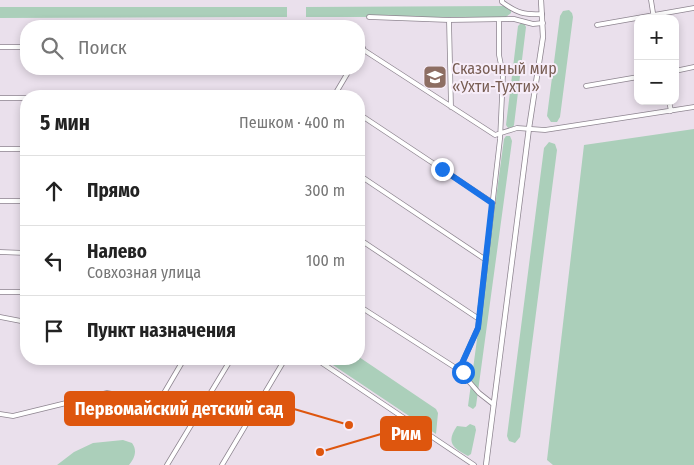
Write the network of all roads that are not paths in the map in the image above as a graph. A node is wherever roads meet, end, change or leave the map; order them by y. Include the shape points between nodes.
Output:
1 (502, 0) edge
2 (541, 0) edge
3 (650, 0) edge
4 (694, 8) edge
5 (542, 14) junction
6 (654, 15) edge
7 (663, 15) edge
8 (369, 17) dead end
9 (449, 20) junction
10 (499, 20) junction
11 (634, 20) edge
12 (543, 23) junction
13 (597, 25) dead end
14 (0, 47) edge
15 (20, 47) edge
16 (365, 51) edge
17 (694, 67) edge
18 (679, 70) edge
19 (346, 75) edge
20 (634, 78) edge
21 (586, 86) dead end
22 (338, 90) edge
23 (0, 98) edge
24 (20, 98) edge
25 (670, 105) edge
26 (451, 107) junction
27 (694, 107) edge
28 (671, 111) junction
29 (365, 118) edge
30 (529, 128) junction
31 (501, 133) junction
32 (0, 149) edge
33 (20, 149) edge
34 (365, 179) edge
35 (0, 201) edge
36 (20, 201) edge
37 (492, 203) junction
38 (365, 242) edge
39 (0, 252) edge
40 (20, 252) edge
41 (486, 260) junction
42 (0, 292) edge
43 (20, 292) edge
44 (365, 310) edge
45 (0, 317) edge
46 (479, 319) junction
47 (20, 321) edge
48 (463, 362) junction
49 (180, 365) edge
50 (227, 365) edge
51 (281, 365) edge
52 (325, 365) edge
53 (459, 370) junction
54 (465, 375) junction
55 (493, 404) junction
56 (0, 414) edge
57 (167, 465) edge
58 (222, 465) edge
59 (474, 465) edge
60 (486, 465) edge

1 - 5 street via 523,14
2 - 5 street
3 - 6 street
4 - 7 street
5 - 12 street
8 - 9 street
9 - 10 street
9 - 26 street
10 - 12 street
10 - 31 street via 499,55 503,75
11 - 13 street
12 - 30 street
14 - 15 street
16 - 26 street
17 - 18 street
19 - 22 street
20 - 21 street
23 - 24 street
25 - 28 street
26 - 31 street via 492,134
27 - 28 street
28 - 30 street via 545,130
29 - 37 street
30 - 31 street
30 - 55 street
31 - 37 street
32 - 33 street
34 - 41 street
35 - 36 street
37 - 41 street
38 - 46 street
39 - 40 street
41 - 46 street
42 - 43 street
44 - 53 street
45 - 47 street
46 - 48 street
48 - 53 street
48 - 54 street
49 - 56 street via 157,405 107,393 13,416
50 - 57 street
51 - 58 street
52 - 59 street
53 - 54 street
54 - 55 street
55 - 60 street

